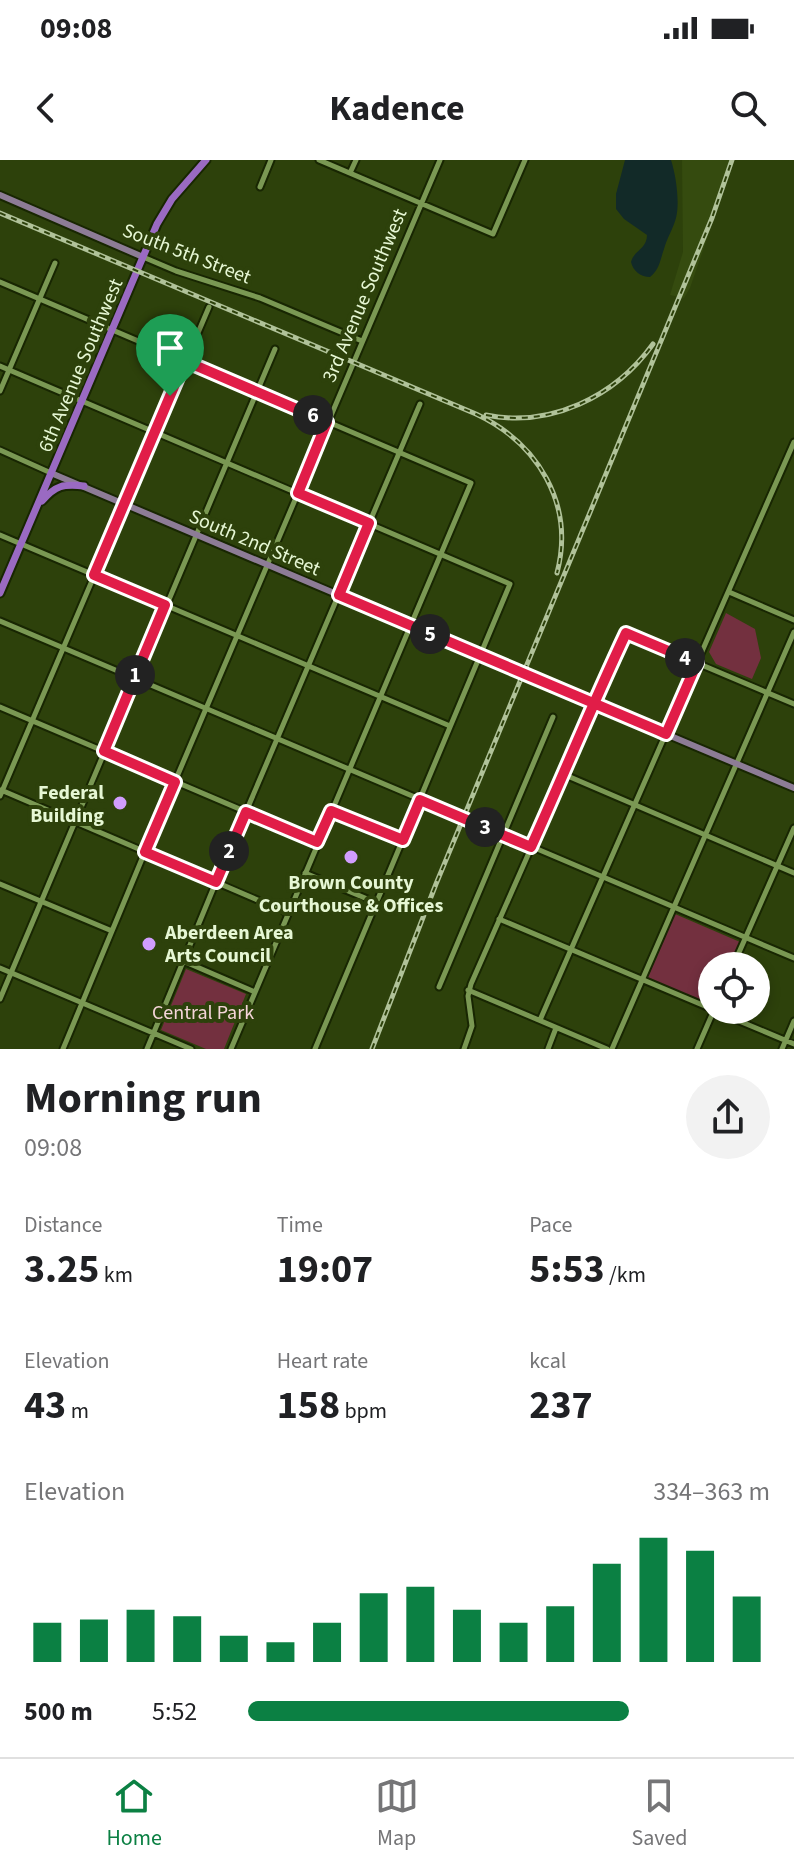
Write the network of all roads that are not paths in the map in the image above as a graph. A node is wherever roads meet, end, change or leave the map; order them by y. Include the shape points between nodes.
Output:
1 (206, 160) edge
2 (271, 160) edge
3 (319, 160) edge
4 (356, 160) edge
5 (440, 160) edge
6 (522, 161) edge
7 (350, 173) junction
8 (260, 187) dead end
9 (0, 195) edge
10 (421, 204) junction
11 (143, 257) junction
12 (55, 263) dead end
13 (0, 282) edge
14 (40, 299) junction
15 (209, 307) dead end
16 (112, 330) junction
17 (362, 341) junction
18 (275, 349) dead end
19 (185, 361) junction
20 (0, 366) edge
21 (9, 370) junction
22 (0, 391) edge
23 (256, 391) junction
24 (82, 401) junction
25 (420, 404) dead end
26 (327, 422) junction
27 (155, 432) junction
28 (794, 442) edge
29 (0, 450) edge
30 (399, 453) junction
31 (226, 463) junction
32 (51, 473) junction
33 (84, 486) junction
34 (298, 493) junction
35 (124, 504) junction
36 (36, 509) junction
37 (369, 523) junction
38 (195, 534) junction
39 (0, 535) edge
40 (21, 544) junction
41 (440, 554) junction
42 (267, 565) junction
43 (94, 575) junction
44 (729, 592) junction
45 (0, 593) edge
46 (339, 595) junction
47 (165, 605) junction
48 (794, 620) edge
49 (0, 621) edge
50 (410, 625) junction
51 (794, 632) edge
52 (237, 636) junction
53 (63, 648) junction
54 (697, 663) junction
55 (308, 666) junction
56 (134, 678) junction
57 (768, 693) junction
58 (379, 696) junction
59 (794, 704) edge
60 (0, 707) edge
61 (206, 709) junction
62 (553, 717) dead end
63 (32, 720) junction
64 (450, 726) junction
65 (666, 734) junction
66 (277, 739) junction
67 (104, 751) junction
68 (737, 764) junction
69 (348, 769) junction
70 (563, 774) junction
71 (175, 782) junction
72 (794, 788) edge
73 (1, 792) edge
74 (420, 800) junction
75 (635, 805) junction
76 (331, 811) junction
77 (246, 812) junction
78 (74, 821) junction
79 (794, 828) edge
80 (503, 835) junction
81 (706, 835) junction
82 (403, 840) junction
83 (317, 842) junction
84 (531, 847) junction
85 (145, 852) junction
86 (777, 866) junction
87 (305, 873) junction
88 (794, 873) edge
89 (602, 877) junction
90 (216, 882) junction
91 (0, 884) edge
92 (40, 901) junction
93 (377, 903) junction
94 (674, 907) junction
95 (288, 913) junction
96 (499, 919) junction
97 (112, 931) junction
98 (745, 937) junction
99 (571, 950) junction
100 (739, 952) edge
101 (794, 958) edge
102 (183, 961) junction
103 (0, 968) edge
104 (11, 972) junction
105 (643, 980) junction
106 (439, 987) dead end
107 (468, 990) junction
108 (255, 992) junction
109 (0, 999) edge
110 (82, 1003) junction
111 (698, 1004) edge
112 (540, 1020) junction
113 (794, 1021) edge
114 (707, 1024) edge
115 (746, 1024) edge
116 (557, 1028) junction
117 (153, 1033) junction
118 (786, 1041) junction
119 (794, 1044) edge
120 (63, 1049) edge
121 (147, 1049) edge
122 (191, 1049) edge
123 (231, 1049) edge
124 (315, 1049) edge
125 (464, 1049) edge
126 (548, 1049) edge
127 (609, 1049) edge
128 (697, 1049) edge
129 (782, 1049) edge

1 - 11 highway, 6th Avenue Southwest via 167,206
2 - 8 street
3 - 7 street
4 - 7 street
5 - 10 street, 3rd Avenue Southwest
6 - 10 street via 493,234
7 - 10 street
9 - 11 main road, South 5th Street
10 - 17 street, 3rd Avenue Southwest
11 - 16 highway, 6th Avenue Southwest
11 - 17 street, South 5th Street
12 - 14 street
13 - 14 street
14 - 16 street
14 - 21 street
15 - 19 street
16 - 19 street
16 - 24 highway, 6th Avenue Southwest
17 - 26 street, 3rd Avenue Southwest
18 - 23 street
19 - 23 street
19 - 27 street
20 - 21 street
21 - 22 street
21 - 24 street
23 - 26 street
23 - 31 street
24 - 27 street
24 - 32 highway, 6th Avenue Southwest
25 - 30 street
26 - 30 street
26 - 34 street, 3rd Avenue Southwest
27 - 31 street
27 - 35 street
28 - 44 street
29 - 32 street, South 2nd Street
30 - 37 street
30 - 41 street via 471,483
31 - 34 street
31 - 38 street
32 - 33 main road, South 2nd Street
32 - 36 highway, 6th Avenue Southwest
33 - 35 main road, South 2nd Street
33 - 36 highway via 58,487
34 - 37 street
34 - 42 street, 3rd Avenue Southwest
35 - 38 main road, South 2nd Street
35 - 43 street
36 - 40 highway, 6th Avenue Southwest
37 - 41 street
37 - 46 street
38 - 42 main road, South 2nd Street
38 - 47 street
39 - 40 street
40 - 43 street
40 - 45 highway, 6th Avenue Southwest
41 - 50 street
41 - 64 street via 510,584
42 - 46 main road, South 2nd Street
42 - 52 street, 3rd Avenue Southwest
43 - 47 street
43 - 53 street
44 - 48 street
44 - 54 street
46 - 50 main road, South 2nd Street
46 - 55 street
47 - 52 street
47 - 56 street
49 - 53 street
50 - 58 street
50 - 65 main road, South 2nd Street, bridge
51 - 57 street
52 - 55 street
52 - 61 street, 3rd Avenue Southwest
53 - 56 street
53 - 63 street
54 - 57 street
54 - 65 street
54 - 70 street via 626,633
55 - 58 street
55 - 66 street
56 - 61 street
56 - 67 street
57 - 59 street
57 - 68 street
58 - 64 street
58 - 69 street
60 - 63 street
61 - 66 street
61 - 71 street, 3rd Avenue Southwest
62 - 80 street
63 - 67 street
63 - 73 street
64 - 74 street
65 - 68 main road, South 2nd Street
65 - 75 street
66 - 69 street
66 - 77 street
67 - 71 street
67 - 78 street
68 - 72 main road, South 2nd Street
68 - 81 street
69 - 74 street
69 - 76 street
70 - 75 street
70 - 84 street
71 - 77 street
71 - 85 street, 3rd Avenue Southwest
73 - 78 street
74 - 80 street
74 - 82 street
75 - 81 street
75 - 89 street
76 - 82 street
76 - 83 street
77 - 83 street
77 - 90 street
78 - 85 street
78 - 92 street
79 - 86 street
80 - 84 street
80 - 106 street
81 - 86 street
81 - 94 street
82 - 93 street
83 - 87 street
84 - 89 street
84 - 96 street
85 - 90 street
85 - 97 street, 3rd Avenue Southwest
86 - 88 street
86 - 98 street
87 - 93 street
87 - 95 street
89 - 94 street
89 - 99 street
90 - 95 street
90 - 102 street
91 - 92 street
92 - 97 street
92 - 104 street
93 - 124 street
94 - 98 street
94 - 105 street
95 - 108 street
96 - 99 street
96 - 107 street
97 - 110 street, 3rd Avenue Southwest
98 - 100 street
98 - 101 street
99 - 105 street
99 - 112 street
102 - 108 street
102 - 117 street
103 - 104 street
104 - 109 street
104 - 110 street
105 - 111 street
105 - 127 street
107 - 112 street
107 - 125 street via 472,1026
108 - 123 street
110 - 117 street
110 - 120 street, 3rd Avenue Southwest
112 - 116 street
113 - 118 street
114 - 128 street
115 - 118 street
116 - 126 street
116 - 127 street
117 - 121 street
117 - 122 street
118 - 119 street
118 - 129 street

